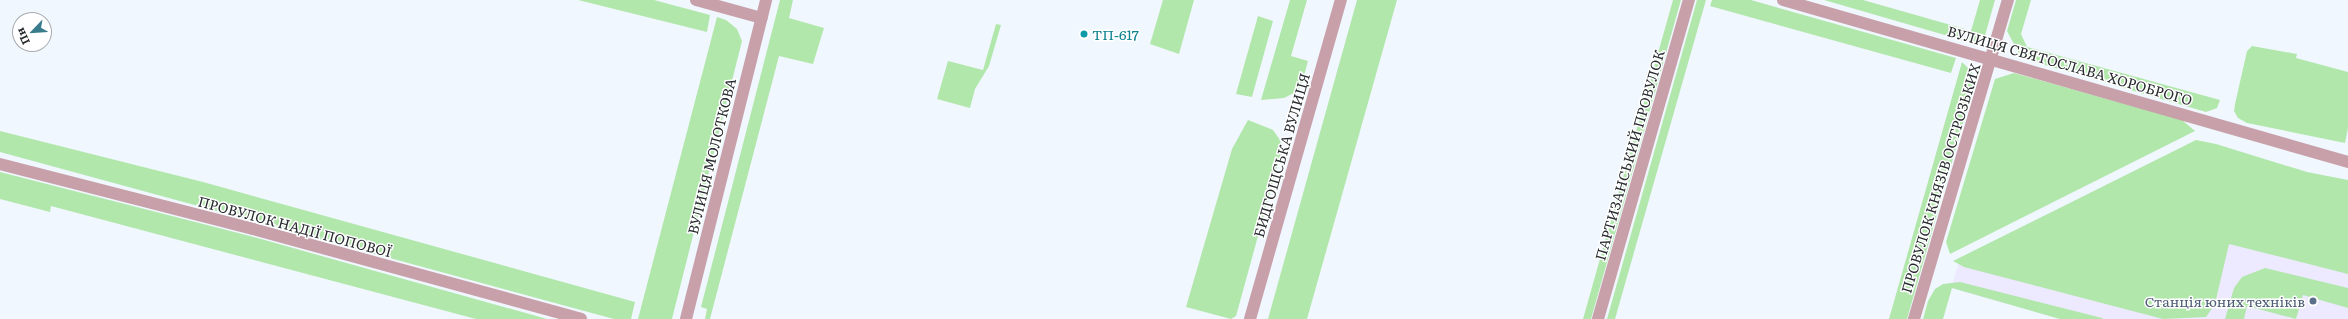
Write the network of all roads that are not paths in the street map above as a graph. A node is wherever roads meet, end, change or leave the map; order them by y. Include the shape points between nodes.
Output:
1 (696, 0) edge
2 (766, 0) edge
3 (1341, 0) edge
4 (1688, 0) edge
5 (1783, 0) edge
6 (2008, 0) edge
7 (762, 18) junction
8 (1992, 58) junction
9 (2348, 162) edge
10 (0, 164) edge
11 (580, 319) edge
12 (686, 319) edge
13 (1250, 319) edge
14 (1598, 319) edge
15 (1914, 319) edge

1 - 7 street
2 - 7 street, ВУЛИЦЯ МОЛОТКОВА
3 - 13 street, БИДГОЩСЬКА ВУЛИЦЯ
4 - 14 street, ПАРТИЗАНСЬКИЙ ПРОВУЛОК
5 - 8 street, ВУЛИЦЯ СВЯТОСЛАВА ХОРОБРОГО
6 - 8 street, ПРОВУЛОК КНЯЗІВ ОСТРОЗЬКИХ
7 - 12 street, ВУЛИЦЯ МОЛОТКОВА
8 - 9 street, ВУЛИЦЯ СВЯТОСЛАВА ХОРОБРОГО
8 - 15 street, ПРОВУЛОК КНЯЗІВ ОСТРОЗЬКИХ
10 - 11 street, ПРОВУЛОК НАДІЇ ПОПОВОЇ via 253,229

